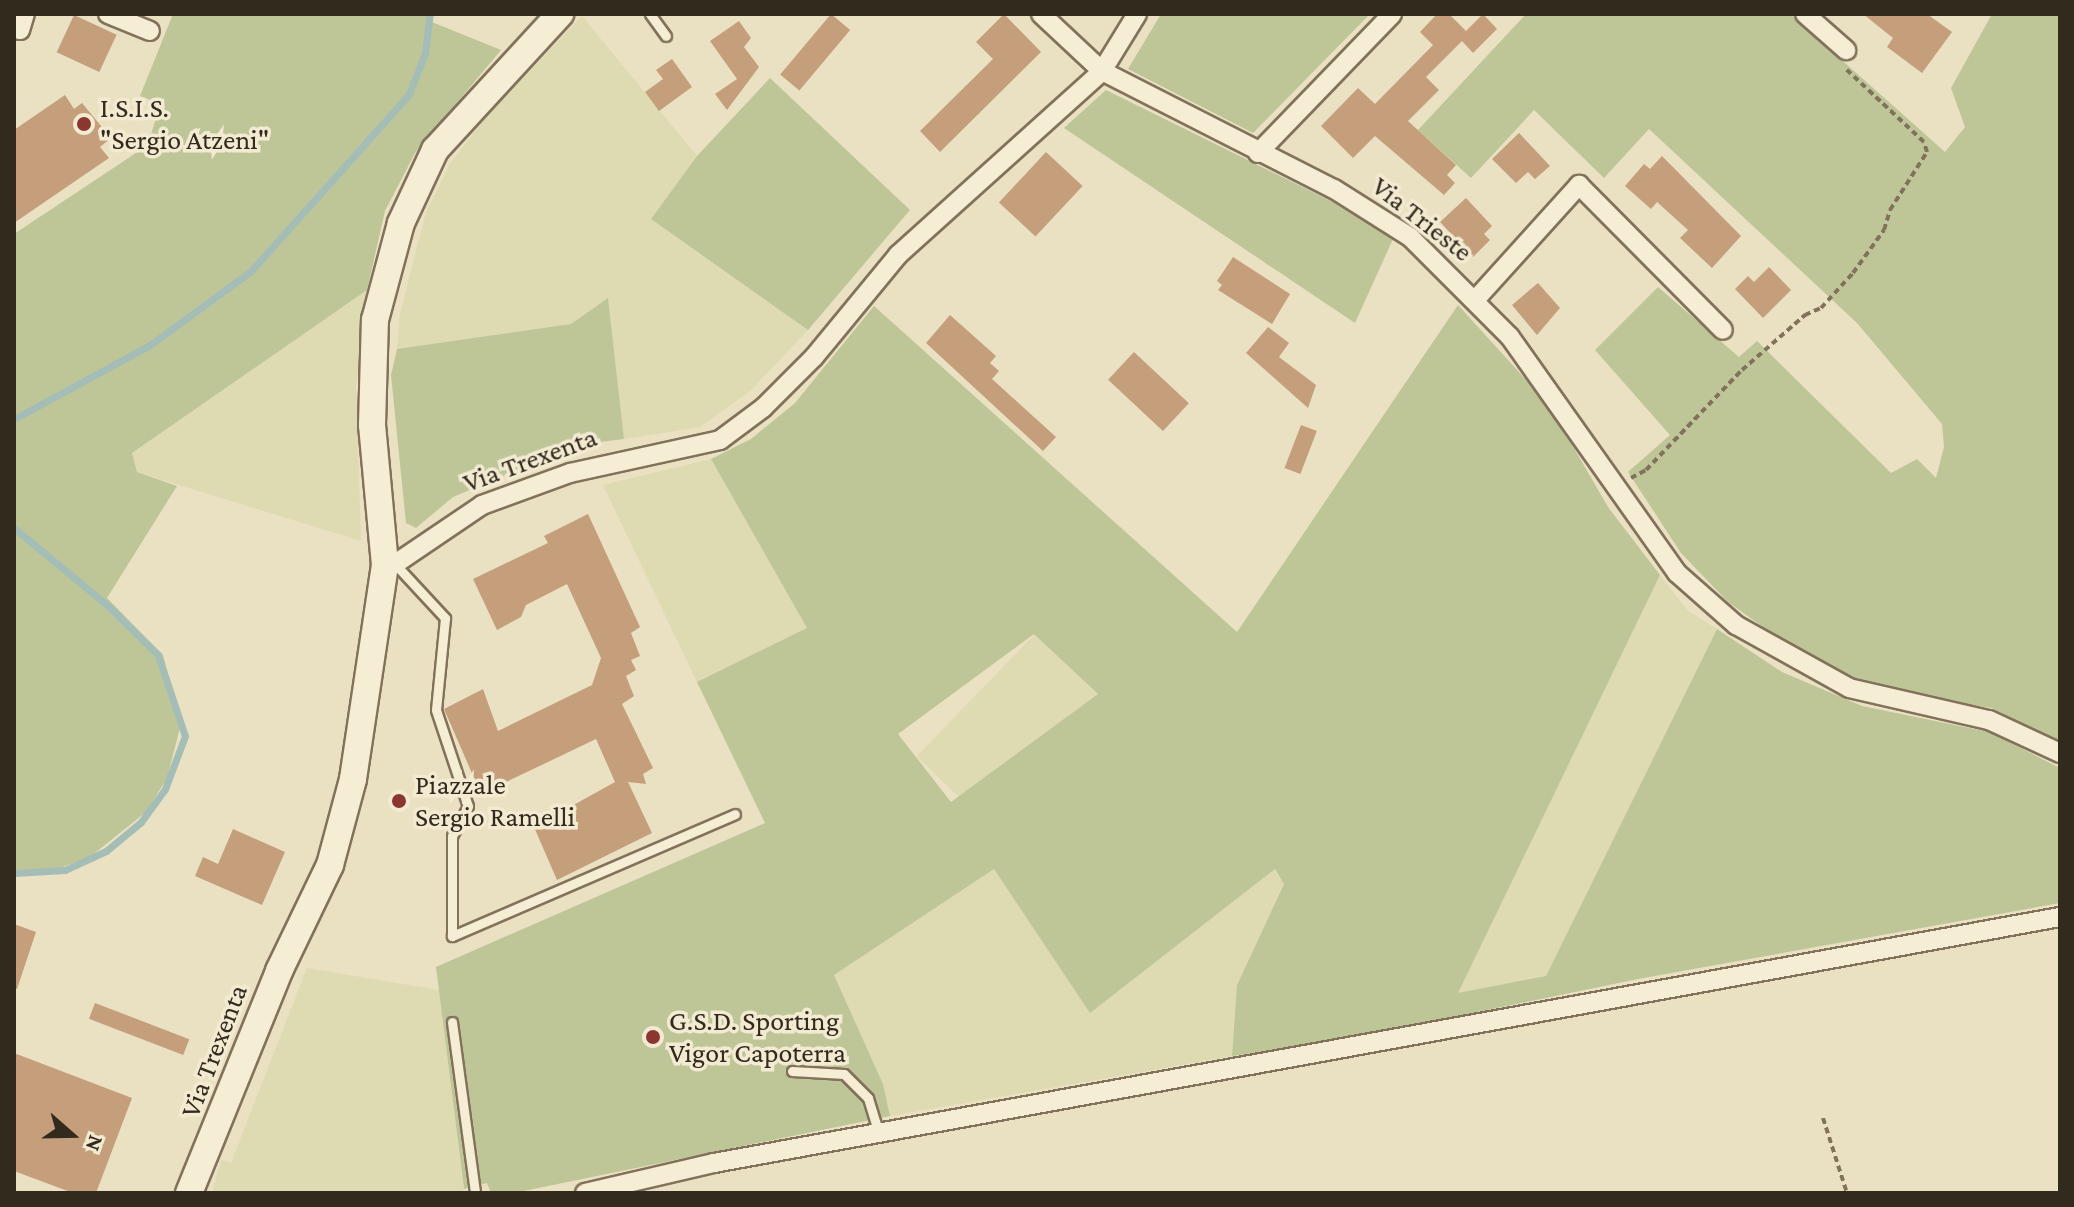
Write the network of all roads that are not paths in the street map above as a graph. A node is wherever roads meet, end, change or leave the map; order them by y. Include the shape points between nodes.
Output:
1 (25, 14) edge
2 (108, 14) edge
3 (560, 14) edge
4 (650, 14) edge
5 (1041, 14) edge
6 (1137, 14) edge
7 (1392, 14) edge
8 (1805, 14) edge
9 (14, 28) edge
10 (150, 31) dead end
11 (666, 36) dead end
12 (1846, 50) road end
13 (1102, 71) junction
14 (1258, 153) junction
15 (1476, 299) junction
16 (1723, 330) dead end
17 (390, 564) junction
18 (2060, 753) edge
19 (735, 814) dead end
20 (2060, 917) edge
21 (452, 1022) dead end
22 (792, 1071) dead end
23 (879, 1134) junction
24 (194, 1187) edge
25 (475, 1193) edge
26 (585, 1193) edge

1 - 9 street via 20,30
2 - 10 street
3 - 17 street via 435,150 401,223 375,320 372,425
4 - 11 lane
5 - 13 street, Via Trieste
6 - 13 street, Via Trexenta
7 - 14 street
8 - 12 street
13 - 14 street, Via Trieste
13 - 17 street, Via Trexenta via 898,255 814,357 763,408 720,440 570,473 482,505
14 - 15 street, Via Trieste via 1378,213
15 - 16 street via 1579,185
15 - 18 street, Via Trieste via 1560,401 1677,573 1736,625 1839,683 1890,701 1989,720
17 - 19 lane via 445,618 436,710 468,806 452,836 452,936
17 - 24 street, Via Trexenta via 358,749 330,865 279,971
20 - 23 street
21 - 25 lane
22 - 23 lane via 844,1074 868,1098
23 - 26 street

